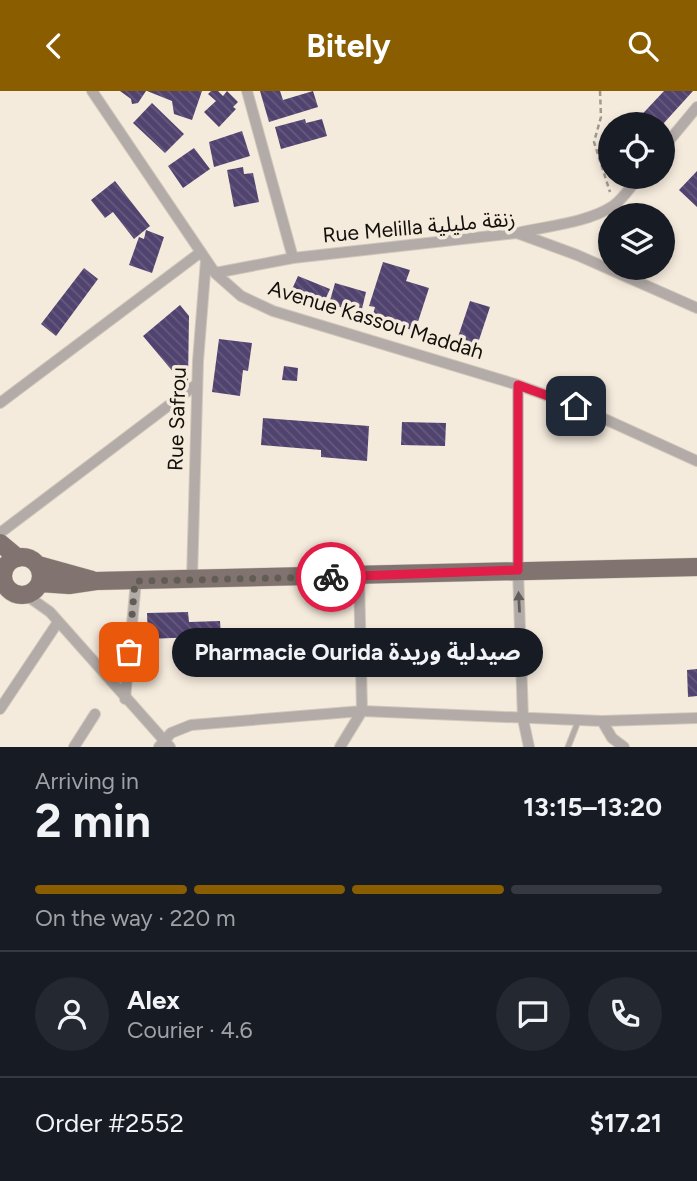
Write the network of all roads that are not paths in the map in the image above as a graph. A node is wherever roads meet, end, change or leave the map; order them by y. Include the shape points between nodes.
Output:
1 (92, 91) edge
2 (247, 91) edge
3 (697, 107) edge
4 (675, 134) edge
5 (629, 189) edge
6 (517, 233) junction
7 (203, 255) junction
8 (293, 258) junction
9 (215, 273) junction
10 (697, 308) edge
11 (197, 384) junction
12 (518, 385) junction
13 (0, 403) edge
14 (697, 461) edge
15 (0, 533) edge
16 (0, 543) edge
17 (18, 558) junction
18 (697, 567) edge
19 (2, 570) edge
20 (518, 570) junction
21 (359, 576) junction
22 (192, 579) junction
23 (135, 581) junction
24 (35, 583) junction
25 (58, 622) junction
26 (125, 699) junction
27 (2, 702) edge
28 (362, 711) junction
29 (95, 714) dead end
30 (697, 718) edge
31 (523, 719) junction
32 (579, 719) junction
33 (602, 721) junction
34 (164, 745) edge
35 (74, 747) edge
36 (340, 747) edge
37 (529, 747) edge
38 (568, 747) edge
39 (624, 747) edge

1 - 7 street, Avenue Kassou Maddah
2 - 8 street
3 - 4 street
5 - 6 street via 615,205 579,219
6 - 8 street, Rue Melilla زنقة مليلية
6 - 10 street, Rue Melilla زنقة مليلية
7 - 9 street, Avenue Kassou Maddah
7 - 11 street, Rue Safrou
7 - 13 street
8 - 9 street, Rue Melilla زنقة مليلية
9 - 12 street, Avenue Kassou Maddah via 241,296 273,311
11 - 15 street
11 - 22 street, Rue Safrou
12 - 14 street, Avenue Kassou Maddah
12 - 20 street
16 - 17 main road
17 - 19 main road
17 - 24 main road via 29,559
18 - 20 main road
19 - 24 main road via 11,591
20 - 21 main road
31 -> 20 street
21 - 22 main road
21 - 28 street
22 - 23 main road
23 - 24 main road
23 - 26 street
24 - 25 street
25 - 26 street
25 - 27 street
26 - 34 street
28 - 31 street
28 - 34 street via 191,725 178,729
28 - 36 street
29 - 35 street
30 - 33 street
31 - 32 street
31 - 37 street
32 - 33 street
32 - 38 lane
33 - 39 street via 612,739

